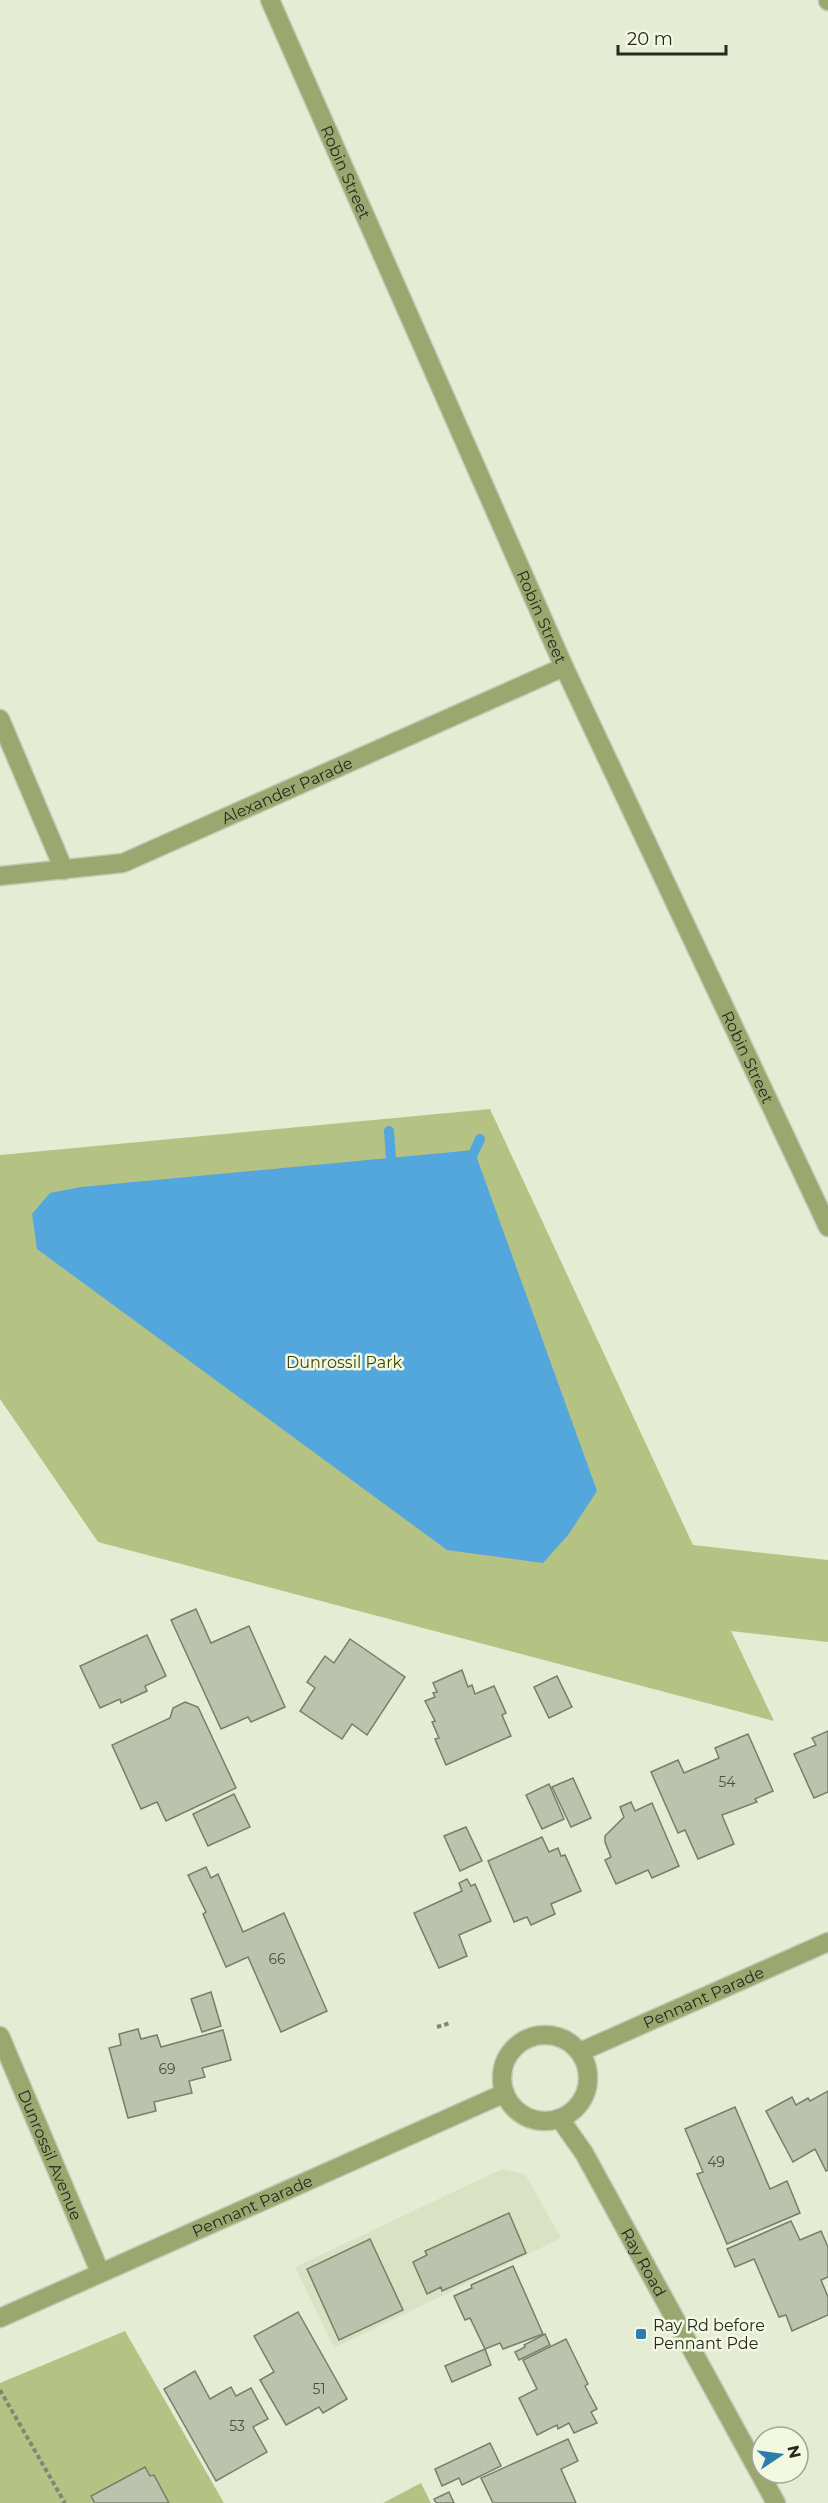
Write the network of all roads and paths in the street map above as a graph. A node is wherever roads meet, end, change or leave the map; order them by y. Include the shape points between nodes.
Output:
1 (270, 0) edge
2 (564, 667) junction
3 (0, 719) edge
4 (64, 870) junction
5 (0, 876) edge
6 (828, 1227) edge
7 (828, 1942) edge
8 (450, 2023) dead end
9 (437, 2027) dead end
10 (0, 2036) edge
11 (580, 2052) junction
12 (505, 2093) junction
13 (560, 2119) junction
14 (100, 2272) junction
15 (0, 2318) edge
16 (0, 2390) edge
17 (65, 2503) edge
18 (776, 2503) edge

1 - 2 street, Robin Street
2 - 4 street, Alexander Parade via 123,864
2 - 6 street, Robin Street
3 - 4 street
4 - 5 street, Alexander Parade
7 - 11 street, Pennant Parade
8 - 9 path
10 - 14 street, Dunrossil Avenue
11 - 12 street via 558,2037 532,2037 510,2054 504,2066
11 - 13 street via 589,2077 587,2091 572,2113
12 - 13 street via 521,2114 533,2120
12 - 14 street, Pennant Parade
13 - 18 street, Ray Road via 584,2153
14 - 15 street, Pennant Parade
16 - 17 path

